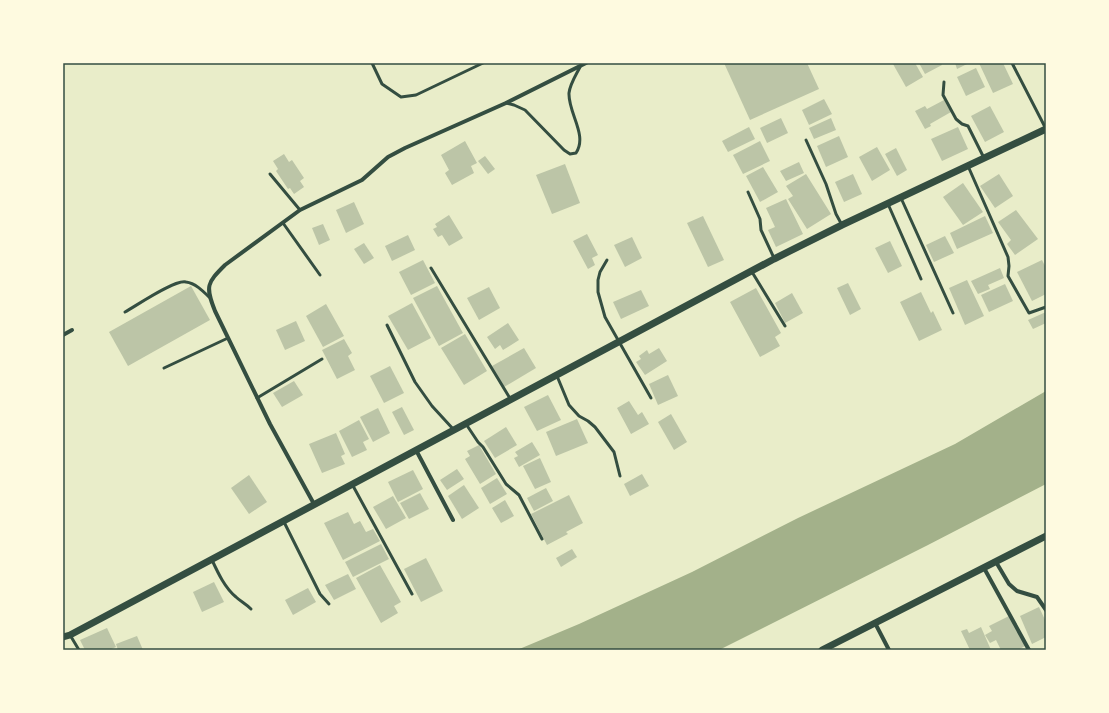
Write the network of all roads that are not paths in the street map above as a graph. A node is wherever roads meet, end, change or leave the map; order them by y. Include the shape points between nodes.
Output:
1 (372, 63) edge
2 (483, 63) edge
3 (586, 63) edge
4 (1012, 63) edge
5 (580, 66) junction
6 (944, 82) dead end
7 (506, 103) junction
8 (1046, 129) edge
9 (806, 140) dead end
10 (984, 158) junction
11 (968, 166) junction
12 (270, 174) dead end
13 (748, 192) dead end
14 (901, 198) junction
15 (888, 204) junction
16 (300, 210) junction
17 (283, 223) junction
18 (842, 225) junction
19 (774, 259) junction
20 (607, 260) dead end
21 (431, 268) dead end
22 (752, 272) junction
23 (320, 275) dead end
24 (921, 279) dead end
25 (210, 297) junction
26 (1046, 307) edge
27 (125, 312) dead end
28 (952, 313) dead end
29 (387, 325) dead end
30 (785, 326) dead end
31 (72, 330) dead end
32 (63, 335) edge
33 (228, 338) junction
34 (619, 343) junction
35 (322, 360) dead end
36 (164, 368) dead end
37 (557, 376) junction
38 (257, 398) junction
39 (651, 398) dead end
40 (511, 400) junction
41 (466, 424) junction
42 (454, 430) junction
43 (416, 450) junction
44 (620, 476) dead end
45 (352, 484) junction
46 (314, 504) junction
47 (283, 520) junction
48 (453, 520) dead end
49 (1046, 536) edge
50 (542, 539) dead end
51 (212, 560) junction
52 (996, 562) junction
53 (984, 568) junction
54 (412, 594) dead end
55 (329, 604) dead end
56 (251, 609) dead end
57 (1046, 610) edge
58 (875, 623) junction
59 (66, 636) edge
60 (79, 650) edge
61 (822, 650) edge
62 (889, 650) edge
63 (1029, 650) edge

1 - 2 lane via 382,84 402,97 416,95
3 - 5 street
4 - 8 lane
5 - 7 street
5 - 7 lane via 569,92 581,146 576,153 570,154 564,150 524,110
6 - 10 lane via 943,95 946,101 956,119 968,126
7 - 16 street via 405,148 388,157 362,180
8 - 10 street
9 - 18 lane
10 - 11 street
11 - 14 street
11 - 26 lane via 1008,258 1008,276 1029,313
12 - 16 lane
13 - 19 lane
14 - 15 street
14 - 28 lane
15 - 18 street
15 - 24 lane
16 - 17 street
17 - 23 lane
17 - 25 street via 214,275 209,284
18 - 19 street
19 - 22 street
20 - 34 lane via 600,272 598,292 605,317
21 - 40 lane
22 - 30 lane
22 - 34 street
25 - 27 lane via 198,287 182,281
25 - 33 street
29 - 42 lane via 415,382
31 - 32 street
33 - 36 lane
33 - 38 street
34 - 37 street
34 - 39 lane
35 - 38 lane
37 - 40 street
37 - 44 lane via 569,405 595,427 614,452
38 - 46 street
40 - 41 street
41 - 42 street
41 - 50 lane via 506,484 519,495
42 - 43 street
43 - 45 street
43 - 48 street
45 - 46 street
45 - 54 lane
46 - 47 street
47 - 51 street
47 - 55 lane via 320,594
49 - 52 street
51 - 56 lane via 223,582
51 - 59 street
52 - 53 street
52 - 57 street via 1017,592 1037,597
53 - 58 street
53 - 63 street
58 - 61 street
58 - 62 street
59 - 60 lane

